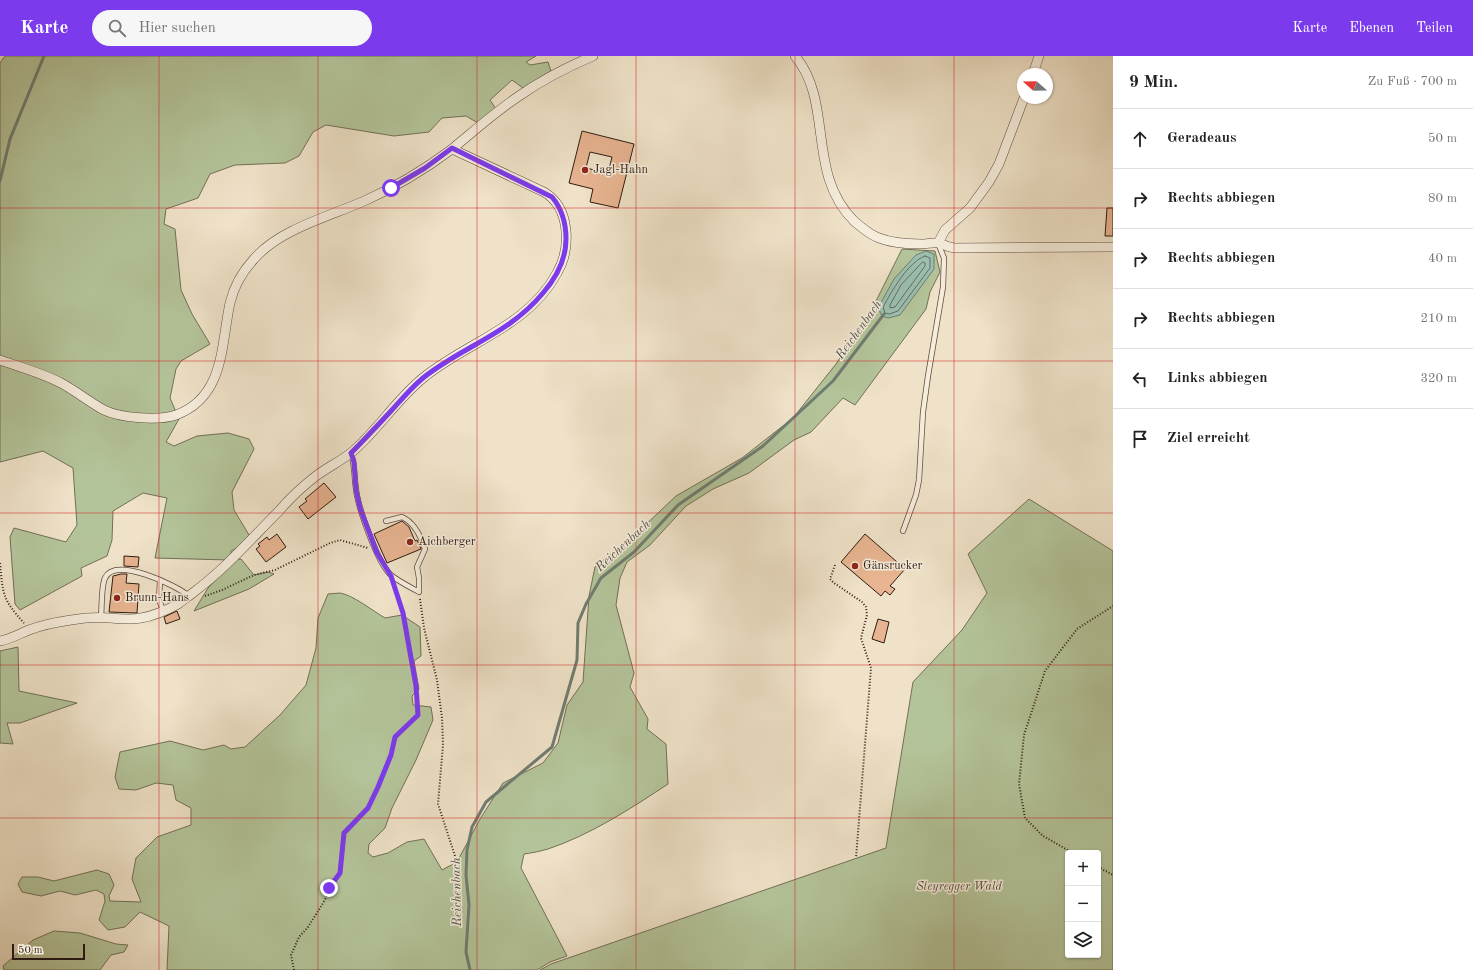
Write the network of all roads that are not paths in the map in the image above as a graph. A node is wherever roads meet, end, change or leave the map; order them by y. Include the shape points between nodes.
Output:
1 (593, 56) edge
2 (795, 56) edge
3 (1039, 56) edge
4 (1035, 68) edge
5 (1022, 104) edge
6 (452, 148) junction
7 (938, 243) junction
8 (1113, 247) edge
9 (0, 360) edge
10 (351, 453) junction
11 (386, 521) dead end
12 (903, 531) dead end
13 (160, 580) junction
14 (189, 596) junction
15 (163, 610) junction
16 (101, 618) junction
17 (0, 641) edge

1 - 6 street via 562,70 518,97
2 - 7 street via 808,79 814,99 826,169 839,203 860,226 878,237 911,244
3 - 4 street
5 - 7 street via 999,164 989,182 970,208 946,230
6 - 9 street via 391,188 268,245 244,271 236,285 230,302 222,357 216,375 199,400 188,409 175,415 158,418 134,417 106,411 60,383
6 - 10 street via 552,197 559,206 566,232 563,260 550,285 521,316 484,341 448,360 421,380
7 - 8 street via 954,248
7 - 12 lane via 944,258 944,287 923,412 916,495
10 - 11 lane via 360,508 376,552 391,576 419,592 417,567 426,549 423,542 410,520 402,516
10 - 14 street via 315,477 218,573
13 - 14 lane
13 - 15 lane via 159,600
13 - 16 lane via 141,572 112,571 105,577
14 - 15 street
15 - 16 street via 137,618
16 - 17 street via 68,620

